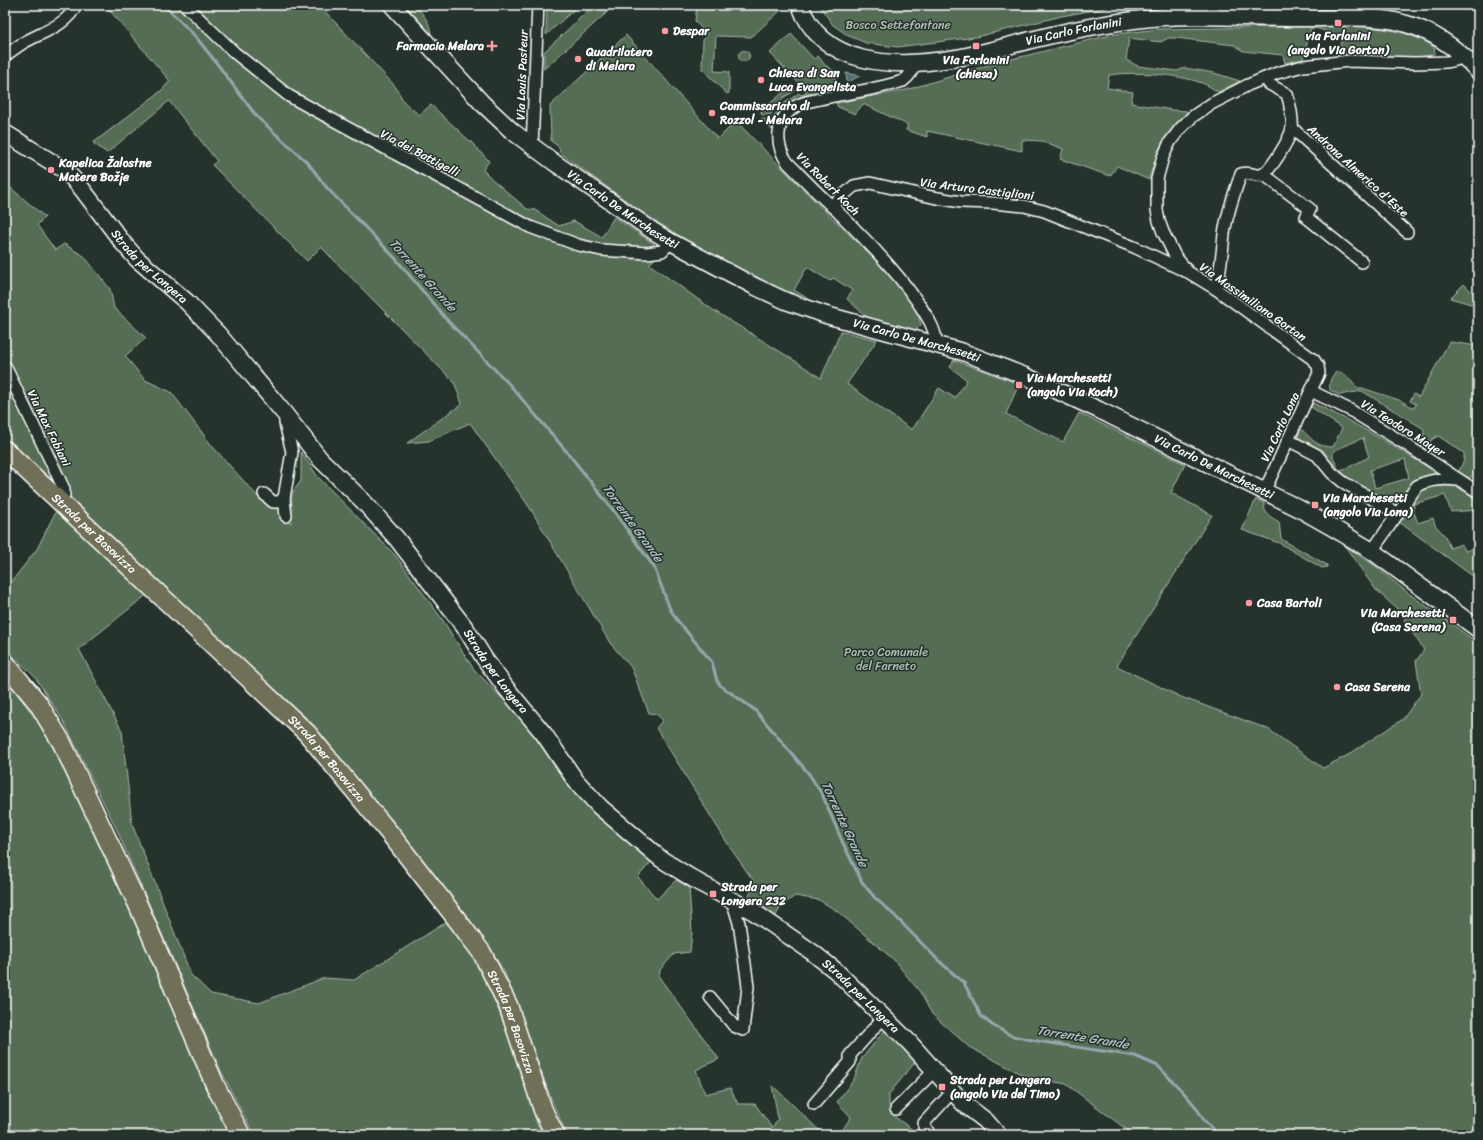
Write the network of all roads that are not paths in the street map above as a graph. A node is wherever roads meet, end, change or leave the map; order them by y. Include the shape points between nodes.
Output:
1 (76, 5) edge
2 (186, 5) edge
3 (392, 5) edge
4 (538, 5) edge
5 (800, 5) edge
6 (1346, 11) edge
7 (1462, 55) junction
8 (5, 56) edge
9 (916, 62) junction
10 (1478, 71) edge
11 (1266, 78) junction
12 (1292, 128) junction
13 (5, 132) edge
14 (532, 147) junction
15 (1263, 174) junction
16 (831, 206) junction
17 (1407, 232) dead end
18 (671, 242) junction
19 (1362, 262) dead end
20 (1188, 272) junction
21 (1216, 289) junction
22 (937, 344) junction
23 (5, 366) edge
24 (1319, 373) joint
25 (1311, 391) junction
26 (284, 413) junction
27 (1288, 440) junction
28 (5, 450) edge
29 (1460, 480) junction
30 (1264, 492) junction
31 (1478, 492) edge
32 (264, 494) dead end
33 (284, 498) junction
34 (61, 501) junction
35 (1398, 514) junction
36 (286, 516) dead end
37 (1372, 551) junction
38 (1478, 629) edge
39 (5, 663) edge
40 (732, 900) junction
41 (710, 998) dead end
42 (884, 1017) junction
43 (935, 1070) junction
44 (953, 1091) junction
45 (814, 1104) dead end
46 (896, 1109) dead end
47 (974, 1112) junction
48 (241, 1135) edge
49 (555, 1135) edge
50 (931, 1135) edge
51 (989, 1135) edge
52 (998, 1135) edge

1 - 8 street via 66,19
2 - 18 street, Via dei Battigelli via 235,53 289,96 530,227 578,245 601,250 647,253 662,250
3 - 14 main road, Via Carlo De Marchesetti via 482,103
4 - 14 street, Via Louis Pasteur
5 - 9 main road, Via Carlo Forlanini via 816,34 846,54 875,60
6 - 7 main road, Via Carlo Forlanini via 1419,28 1444,40
6 - 9 main road, Via Carlo Forlanini via 1136,19 950,59
7 - 10 main road, Via Carlo Forlanini
7 - 11 street, Via Massimiliano Gortan via 1456,60 1433,63 1365,61 1316,64 1289,69
9 - 16 street, Via Robert Koch via 914,70 903,81 805,102 791,110 783,119 778,134 783,157
11 - 12 street via 1269,84 1288,94
11 - 20 street, Via Massimiliano Gortan via 1211,104 1192,117 1170,142 1163,157 1157,179 1159,221 1175,256
12 - 15 street via 1281,153
12 - 17 street, Androna Almerico d'Este
13 - 26 main road, Strada per Longera via 66,171 74,179 122,243 213,329
14 - 18 main road, Via Carlo De Marchesetti
15 - 19 street via 1310,209 1306,217
15 - 21 street via 1241,174 1228,214
16 - 20 street, Via Arturo Castiglioni via 854,186 870,183 961,202 1024,206 1044,211 1134,247
16 - 22 street, Via Robert Koch via 876,250 902,280 933,327
18 - 22 main road, Via Carlo De Marchesetti via 792,303 826,315
20 - 21 street, Via Massimiliano Gortan
21 - 24 street, Via Massimiliano Gortan via 1314,360
22 - 30 main road, Via Carlo De Marchesetti via 1004,367 1048,386
23 - 34 street, Via Max Fabiani via 64,489
24 - 25 street, Via Carlo Lona
25 - 27 street, Via Carlo Lona
25 - 29 street, Via Teodoro Mayer via 1357,414
26 - 33 street, Strada per Longera via 292,447
26 - 40 main road, Strada per Longera via 320,459 397,539 587,794 661,859
27 - 30 street, Via Carlo Lona
27 - 35 street via 1318,455 1332,474 1348,486
28 - 34 main road, Strada per Basovizza
29 - 31 street, Via Teodoro Mayer
29 - 35 street via 1444,478 1424,482 1417,486
30 - 37 main road, Via Carlo De Marchesetti
32 - 33 street via 273,502
33 - 36 street, Strada per Longera
34 - 49 main road, Strada per Basovizza via 307,733 451,911 482,953 500,987
35 - 37 street
37 - 38 main road, Via Carlo De Marchesetti
39 - 48 main road via 38,703 62,743 139,907 216,1087
40 - 41 street via 739,922 746,971 747,994 743,1030 734,1026
40 - 42 main road, Strada per Longera via 812,952
42 - 43 main road, Strada per Longera
42 - 45 street via 850,1055 850,1062
43 - 44 main road, Strada per Longera
43 - 46 street
44 - 47 main road, Strada per Longera
44 - 50 street via 924,1122 924,1127
47 - 51 street, Strada per Longera
47 - 52 main road, Strada per Longera

